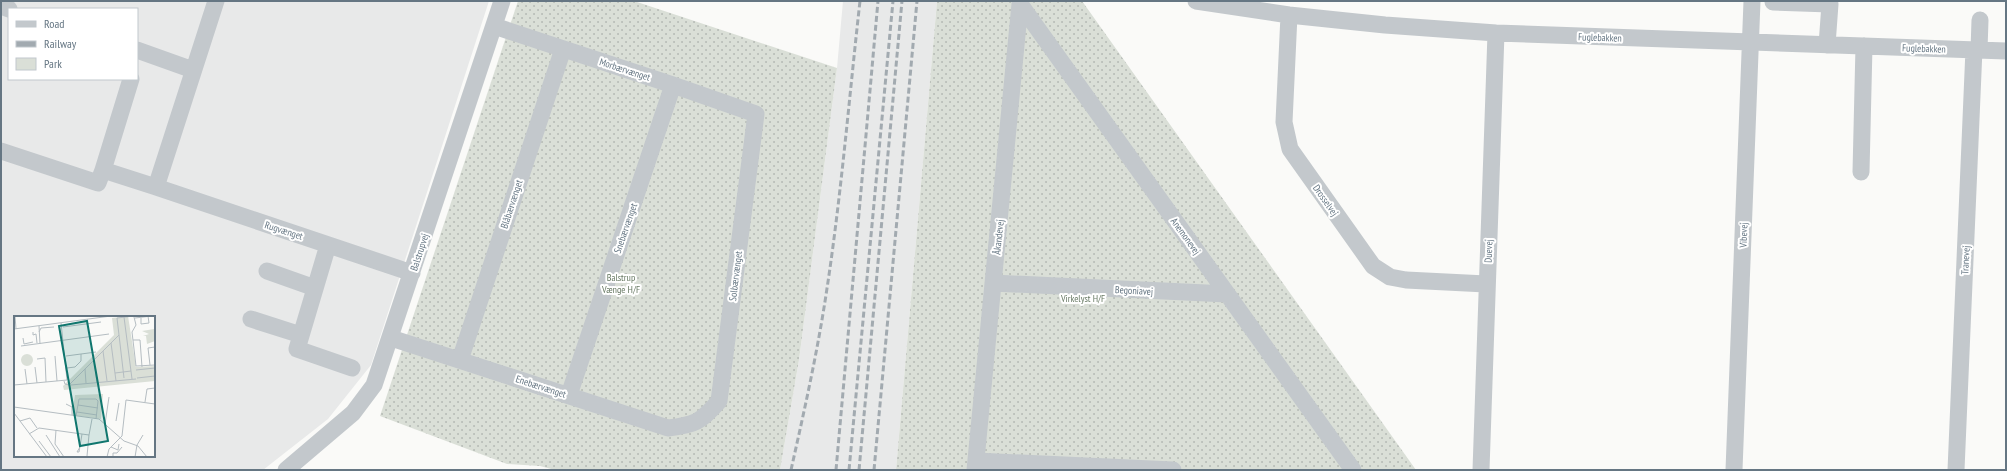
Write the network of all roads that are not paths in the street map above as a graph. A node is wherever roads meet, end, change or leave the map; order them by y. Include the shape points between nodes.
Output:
1 (216, 1) edge
2 (502, 1) edge
3 (1196, 1) edge
4 (1752, 1) edge
5 (1773, 2) edge
6 (1020, 3) edge
7 (1289, 15) junction
8 (1980, 20) dead end
9 (494, 26) junction
10 (1496, 33) junction
11 (1750, 43) junction
12 (1827, 45) junction
13 (1864, 46) junction
14 (563, 49) junction
15 (1977, 49) junction
16 (2006, 51) edge
17 (138, 54) edge
18 (193, 70) junction
19 (132, 80) edge
20 (673, 85) junction
21 (756, 114) joint
22 (1, 151) edge
23 (103, 170) junction
24 (1861, 172) dead end
25 (156, 187) junction
26 (328, 245) junction
27 (268, 271) dead end
28 (412, 273) junction
29 (993, 283) junction
30 (1486, 284) junction
31 (315, 288) junction
32 (1227, 294) junction
33 (250, 319) dead end
34 (301, 335) junction
35 (391, 338) junction
36 (460, 360) junction
37 (352, 368) dead end
38 (569, 395) junction
39 (691, 425) joint
40 (975, 466) edge
41 (286, 470) edge
42 (1172, 470) edge
43 (1353, 470) edge
44 (1481, 470) edge
45 (1734, 470) edge
46 (1956, 470) edge

1 - 18 street
2 - 9 street, Balstrupvej
3 - 7 street, Fuglebakken
4 - 11 street, Vibevej
5 - 12 street via 1830,4
6 - 29 street, Åkandevej
6 - 32 street, Anemonevej
7 - 10 street, Fuglebakken
7 - 30 street, Drosselvej via 1284,122 1290,149 1373,266 1390,277 1406,280
8 - 15 street, Tranevej
9 - 14 street, Morbærvænget
9 - 28 street, Balstrupvej
10 - 11 street, Fuglebakken
10 - 30 street, Duevej
11 - 12 street, Fuglebakken
11 - 45 street, Vibevej
12 - 13 street, Fuglebakken
13 - 15 street, Fuglebakken
13 - 24 street
14 - 20 street, Morbærvænget
14 - 36 street, Blåbærvænget
15 - 16 street, Fuglebakken
15 - 46 street, Tranevej
17 - 18 street
18 - 25 street
19 - 23 street
20 - 21 street, Morbærvænget
20 - 38 street, Snebærvænget
21 - 39 street, Solbærvænget via 719,401 708,415
22 - 23 street via 98,183
23 - 25 street, Rugvænget
25 - 26 street, Rugvænget
26 - 28 street, Rugvænget
26 - 31 street
27 - 31 street
28 - 35 street, Balstrupvej
29 - 32 street, Begoniavej
29 - 40 street, Åkandevej
30 - 44 street, Duevej
31 - 34 street
32 - 43 street, Anemonevej
33 - 34 street
34 - 37 street via 296,349
35 - 36 street, Enebærvænget
35 - 41 street, Balstrupvej via 374,385 353,413
36 - 38 street, Enebærvænget
38 - 39 street, Enebærvænget via 668,428
40 - 42 street

